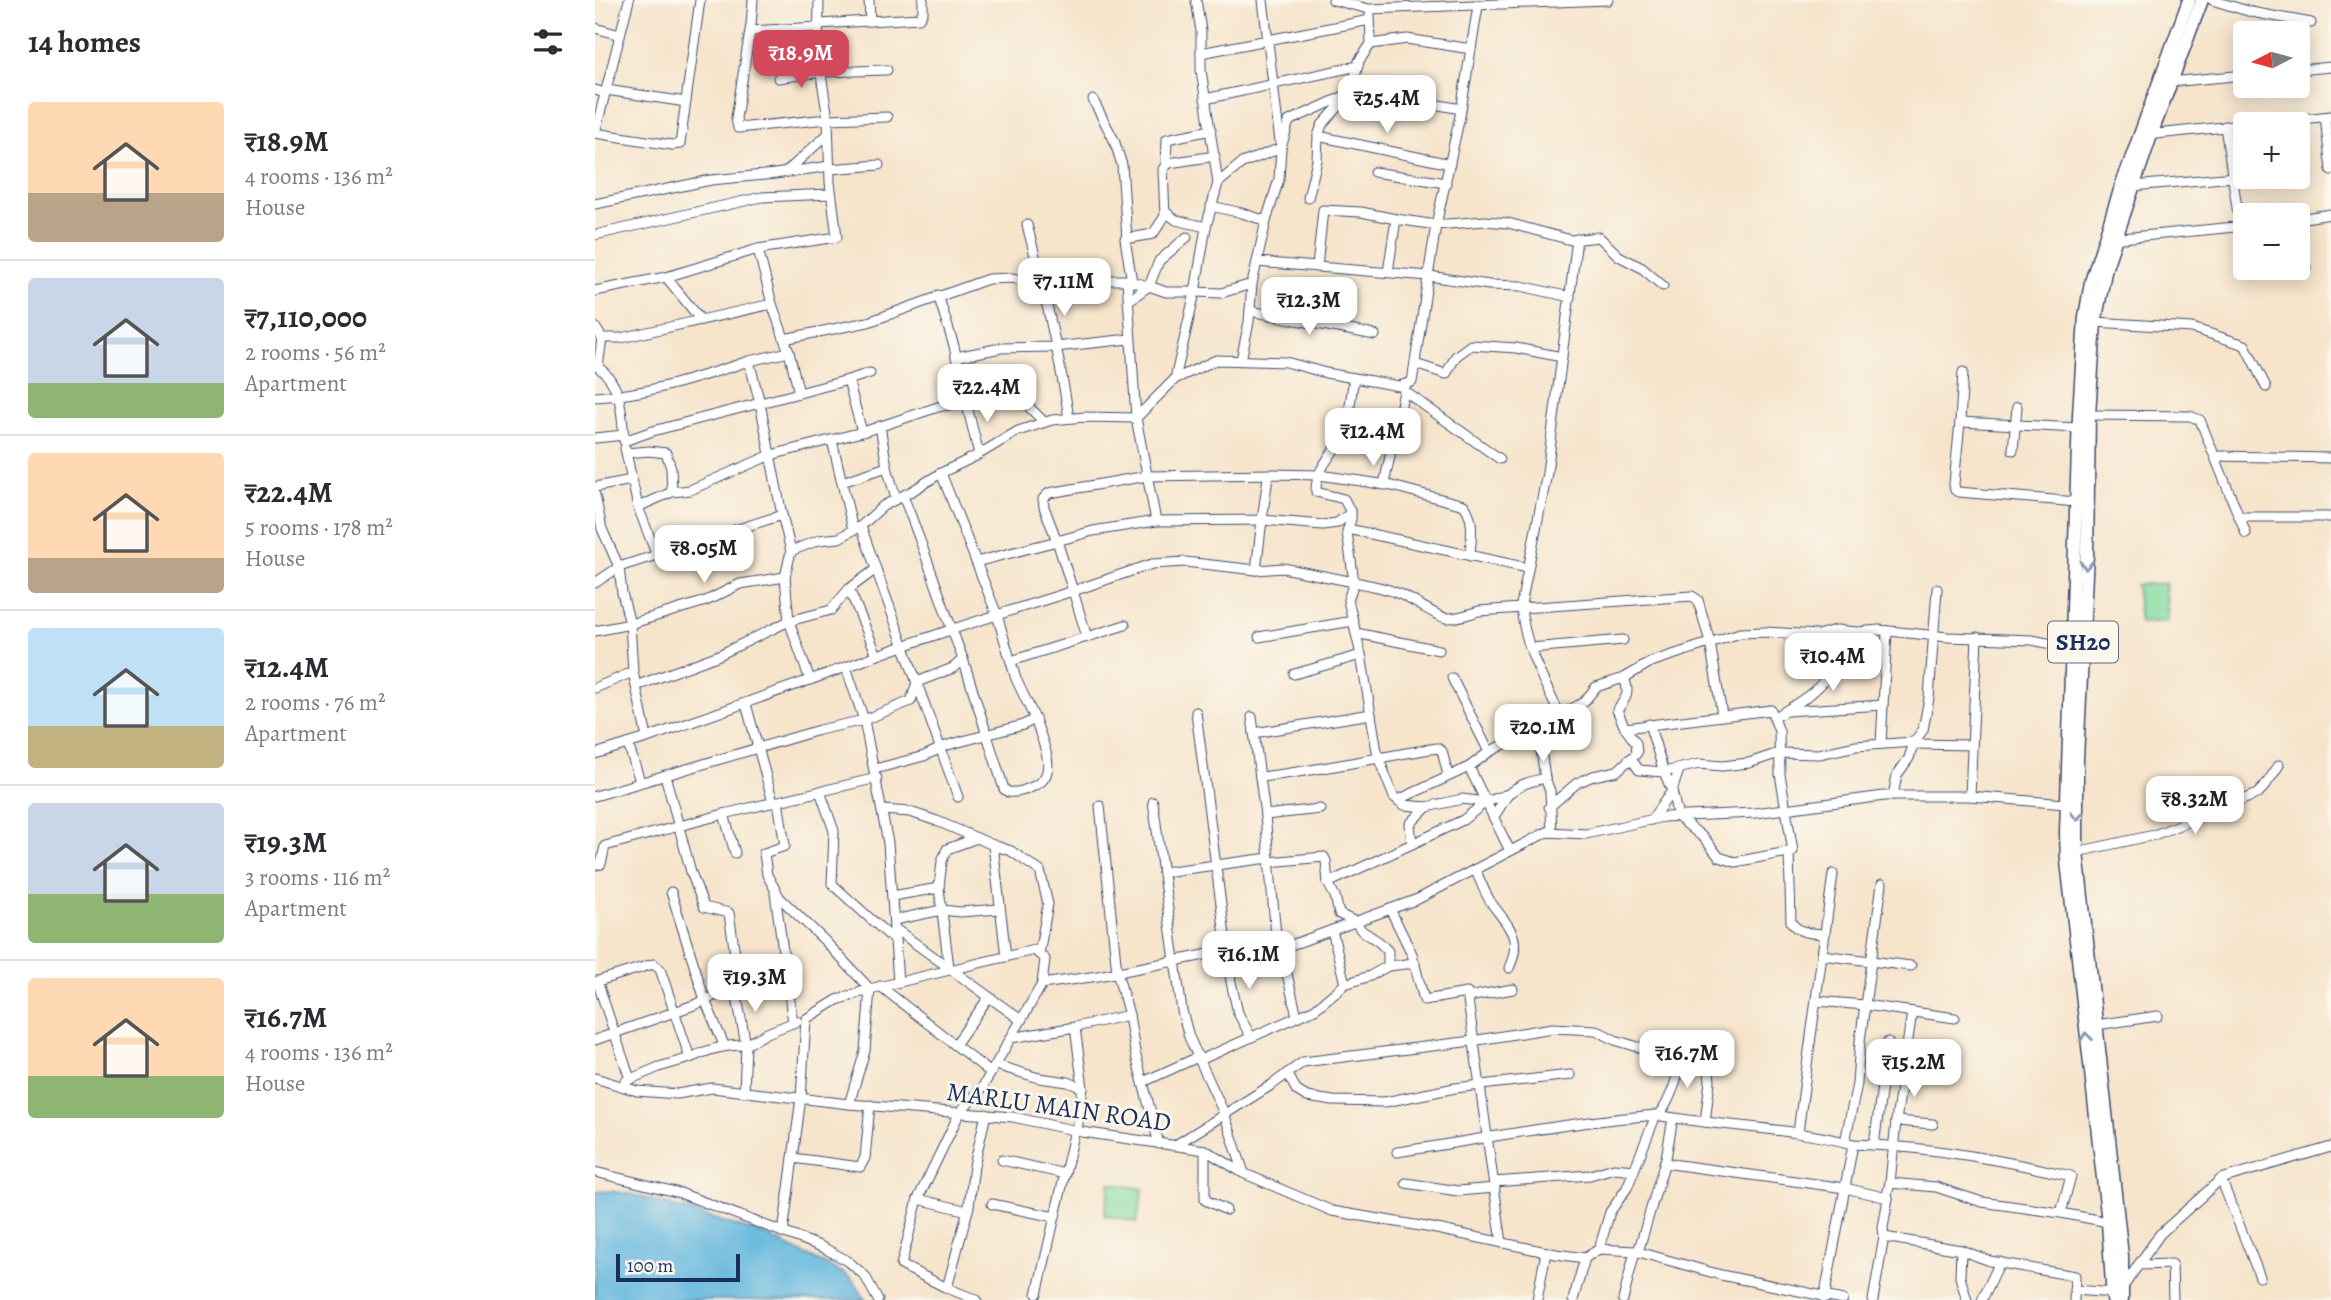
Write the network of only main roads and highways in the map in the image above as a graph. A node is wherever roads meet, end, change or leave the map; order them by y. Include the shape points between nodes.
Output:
1 (2189, 0) edge
2 (2202, 0) edge
3 (2145, 135) junction
4 (2110, 239) junction
5 (2090, 319) junction
6 (2118, 1295) edge

1 - 3 main road, SH20
2 - 3 main road, SH20
3 - 4 main road, SH20
3 - 4 main road, SH20 via 2133,186
4 - 5 main road, SH20
5 -> 6 main road, SH20 via 2077,852 2097,1025
6 -> 5 main road, SH20 via 2068,875 2065,804 2078,428

